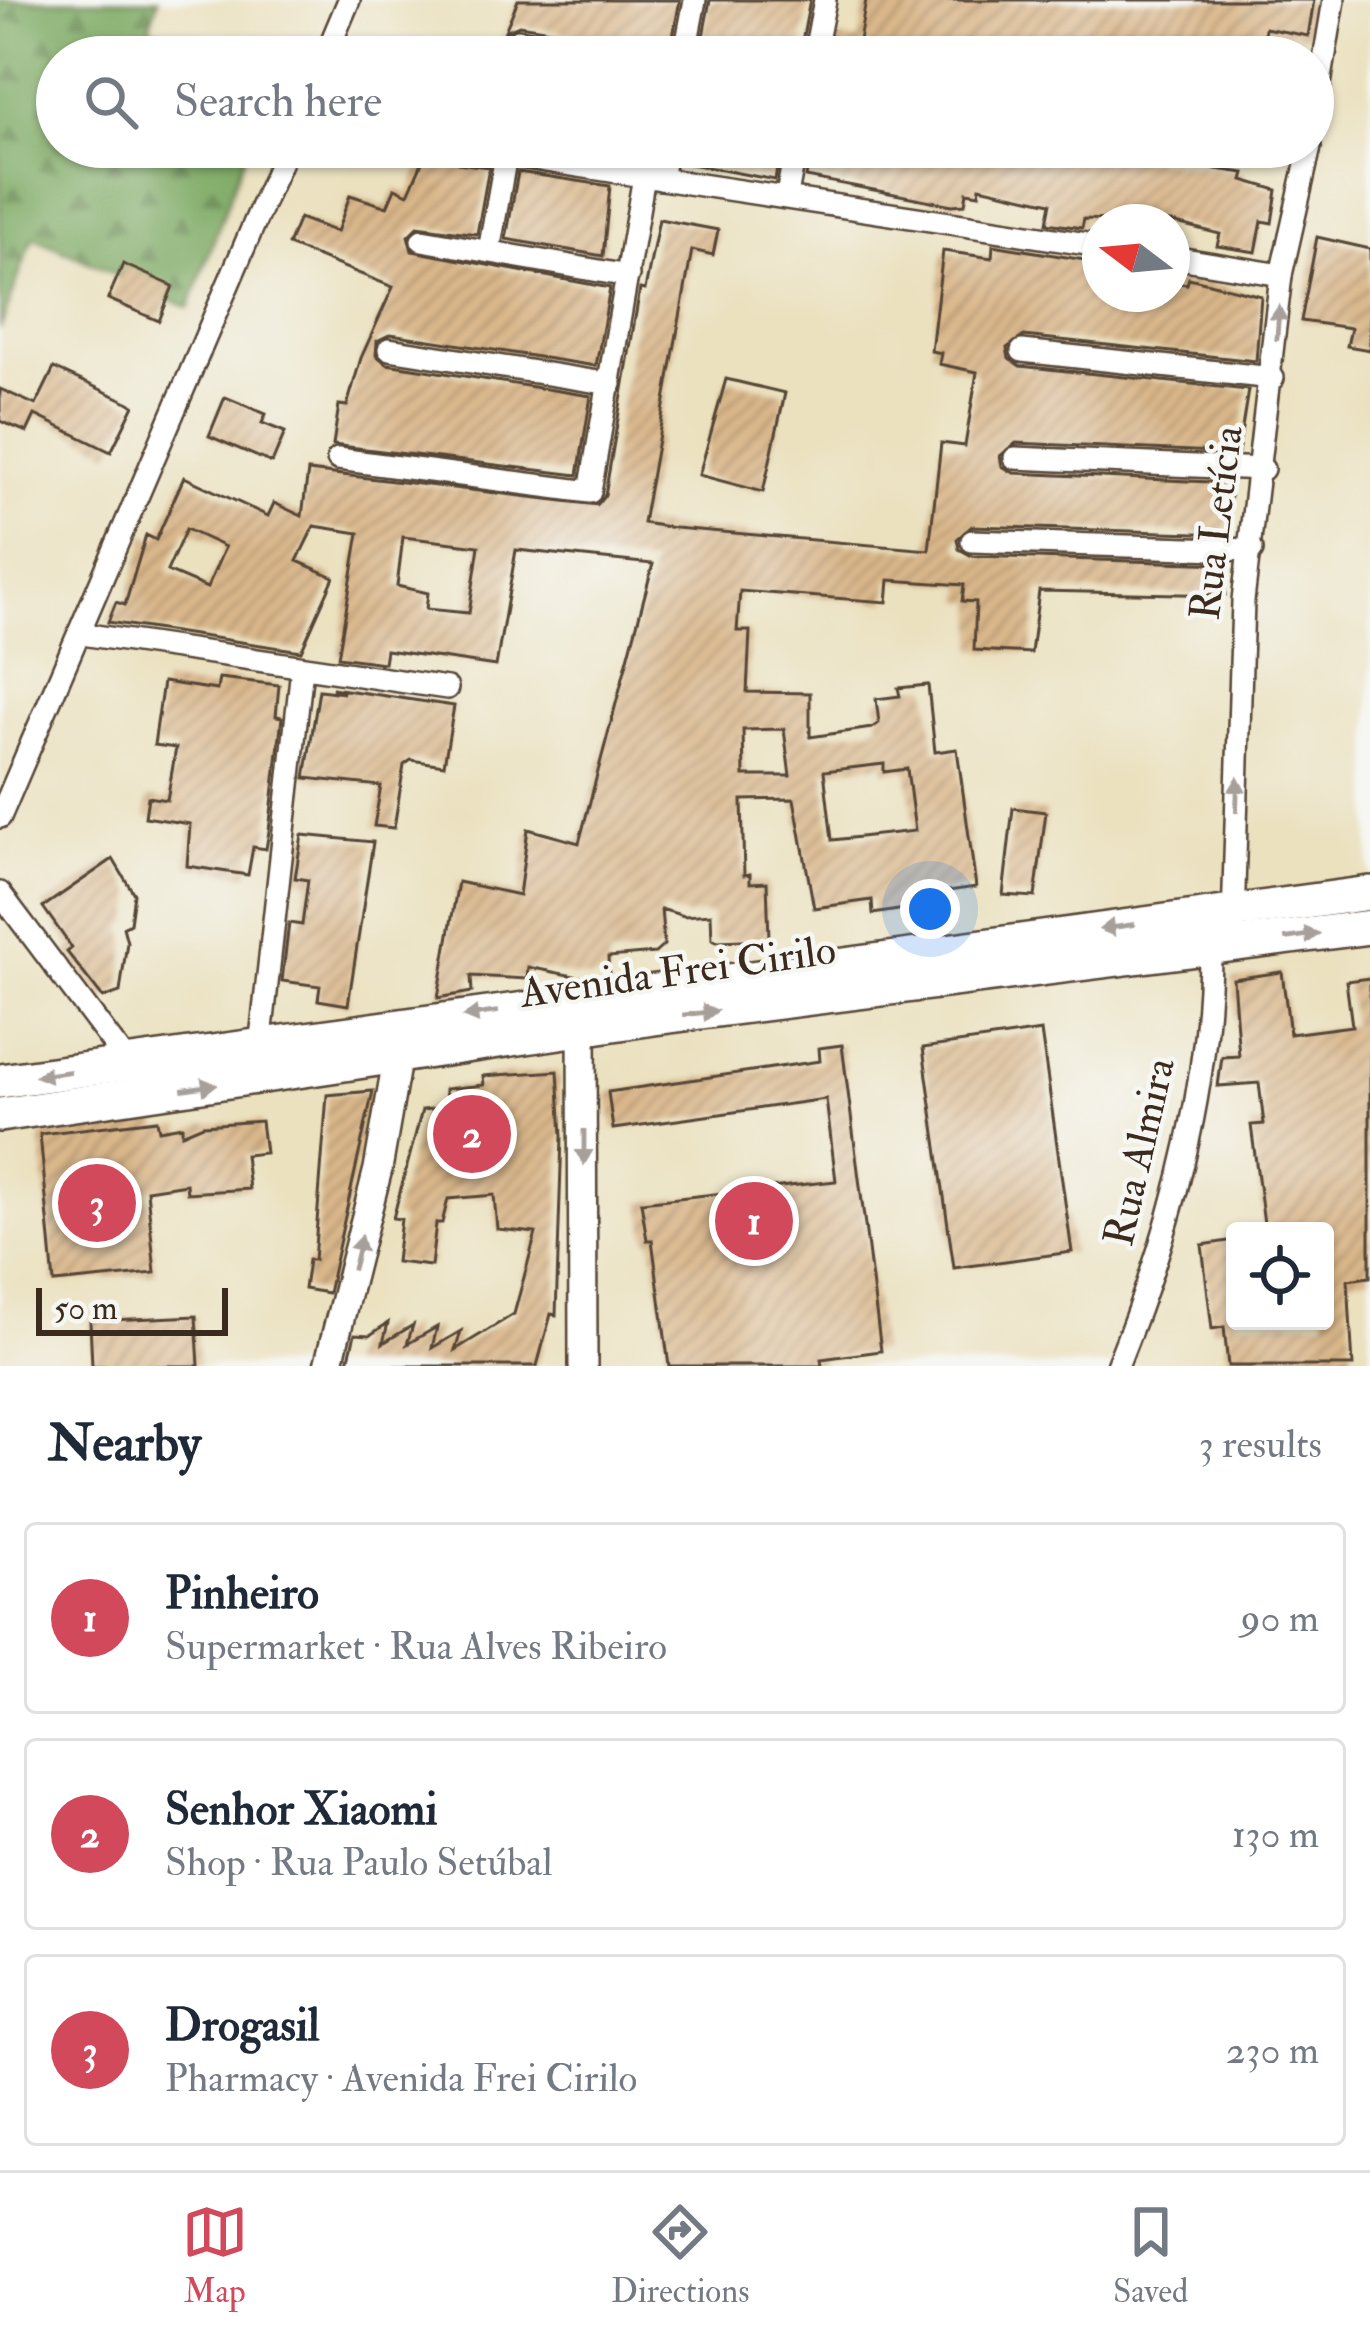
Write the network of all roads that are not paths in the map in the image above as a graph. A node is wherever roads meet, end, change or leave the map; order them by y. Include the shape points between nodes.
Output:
1 (349, 0) edge
2 (695, 0) edge
3 (825, 0) edge
4 (1334, 0) edge
5 (334, 36) edge
6 (688, 36) edge
7 (818, 36) edge
8 (1328, 36) edge
9 (278, 168) edge
10 (504, 168) edge
11 (589, 168) edge
12 (657, 168) edge
13 (792, 168) edge
14 (1305, 168) edge
15 (652, 178) junction
16 (787, 195) junction
17 (422, 240) dead end
18 (1082, 243) edge
19 (489, 251) junction
20 (1190, 260) edge
21 (1281, 275) junction
22 (628, 276) junction
23 (389, 349) dead end
24 (1022, 351) dead end
25 (1273, 378) junction
26 (611, 385) junction
27 (1016, 458) dead end
28 (338, 459) dead end
29 (1263, 469) junction
30 (972, 542) dead end
31 (1252, 550) junction
32 (82, 634) junction
33 (302, 668) junction
34 (447, 688) dead end
35 (0, 817) edge
36 (0, 893) edge
37 (1370, 893) edge
38 (1370, 927) edge
39 (1226, 935) junction
40 (583, 1015) junction
41 (402, 1024) junction
42 (260, 1047) junction
43 (399, 1059) junction
44 (130, 1064) junction
45 (0, 1081) edge
46 (144, 1095) junction
47 (0, 1115) edge
48 (328, 1366) edge
49 (583, 1366) edge
50 (1117, 1366) edge

1 - 5 street
2 - 6 street
3 - 7 street
4 - 8 street
9 - 32 street
10 - 19 street
11 - 15 street
12 - 15 street
13 - 16 street
14 - 21 street, Rua Letícia
15 - 16 street
15 - 22 street
16 - 18 street
17 - 19 street
19 - 22 street
20 - 21 street
25 -> 21 street, Rua Letícia
22 - 26 street
23 - 26 street
24 - 25 street
25 - 29 street, Rua Letícia
26 - 28 street via 596,474 590,492 579,495
27 - 29 street
29 - 31 street, Rua Letícia
30 - 31 street
39 -> 31 street, Rua Letícia
32 - 33 street
32 - 35 street
33 - 34 street
33 - 42 street
36 - 44 street
37 - 39 main road, Avenida Frei Cirilo
39 -> 38 main road, Avenida Frei Cirilo
39 - 40 main road, Avenida Frei Cirilo
39 - 50 street, Rua Almira via 1183,1160
40 -> 41 main road, Avenida Frei Cirilo
40 - 43 main road, Avenida Frei Cirilo
40 -> 49 street
41 - 42 main road, Avenida Frei Cirilo
41 - 43 street
42 - 44 main road, Avenida Frei Cirilo
46 -> 43 main road, Avenida Frei Cirilo
48 -> 43 street
44 -> 45 main road, Avenida Frei Cirilo
44 - 46 street
46 - 47 main road, Avenida Frei Cirilo

